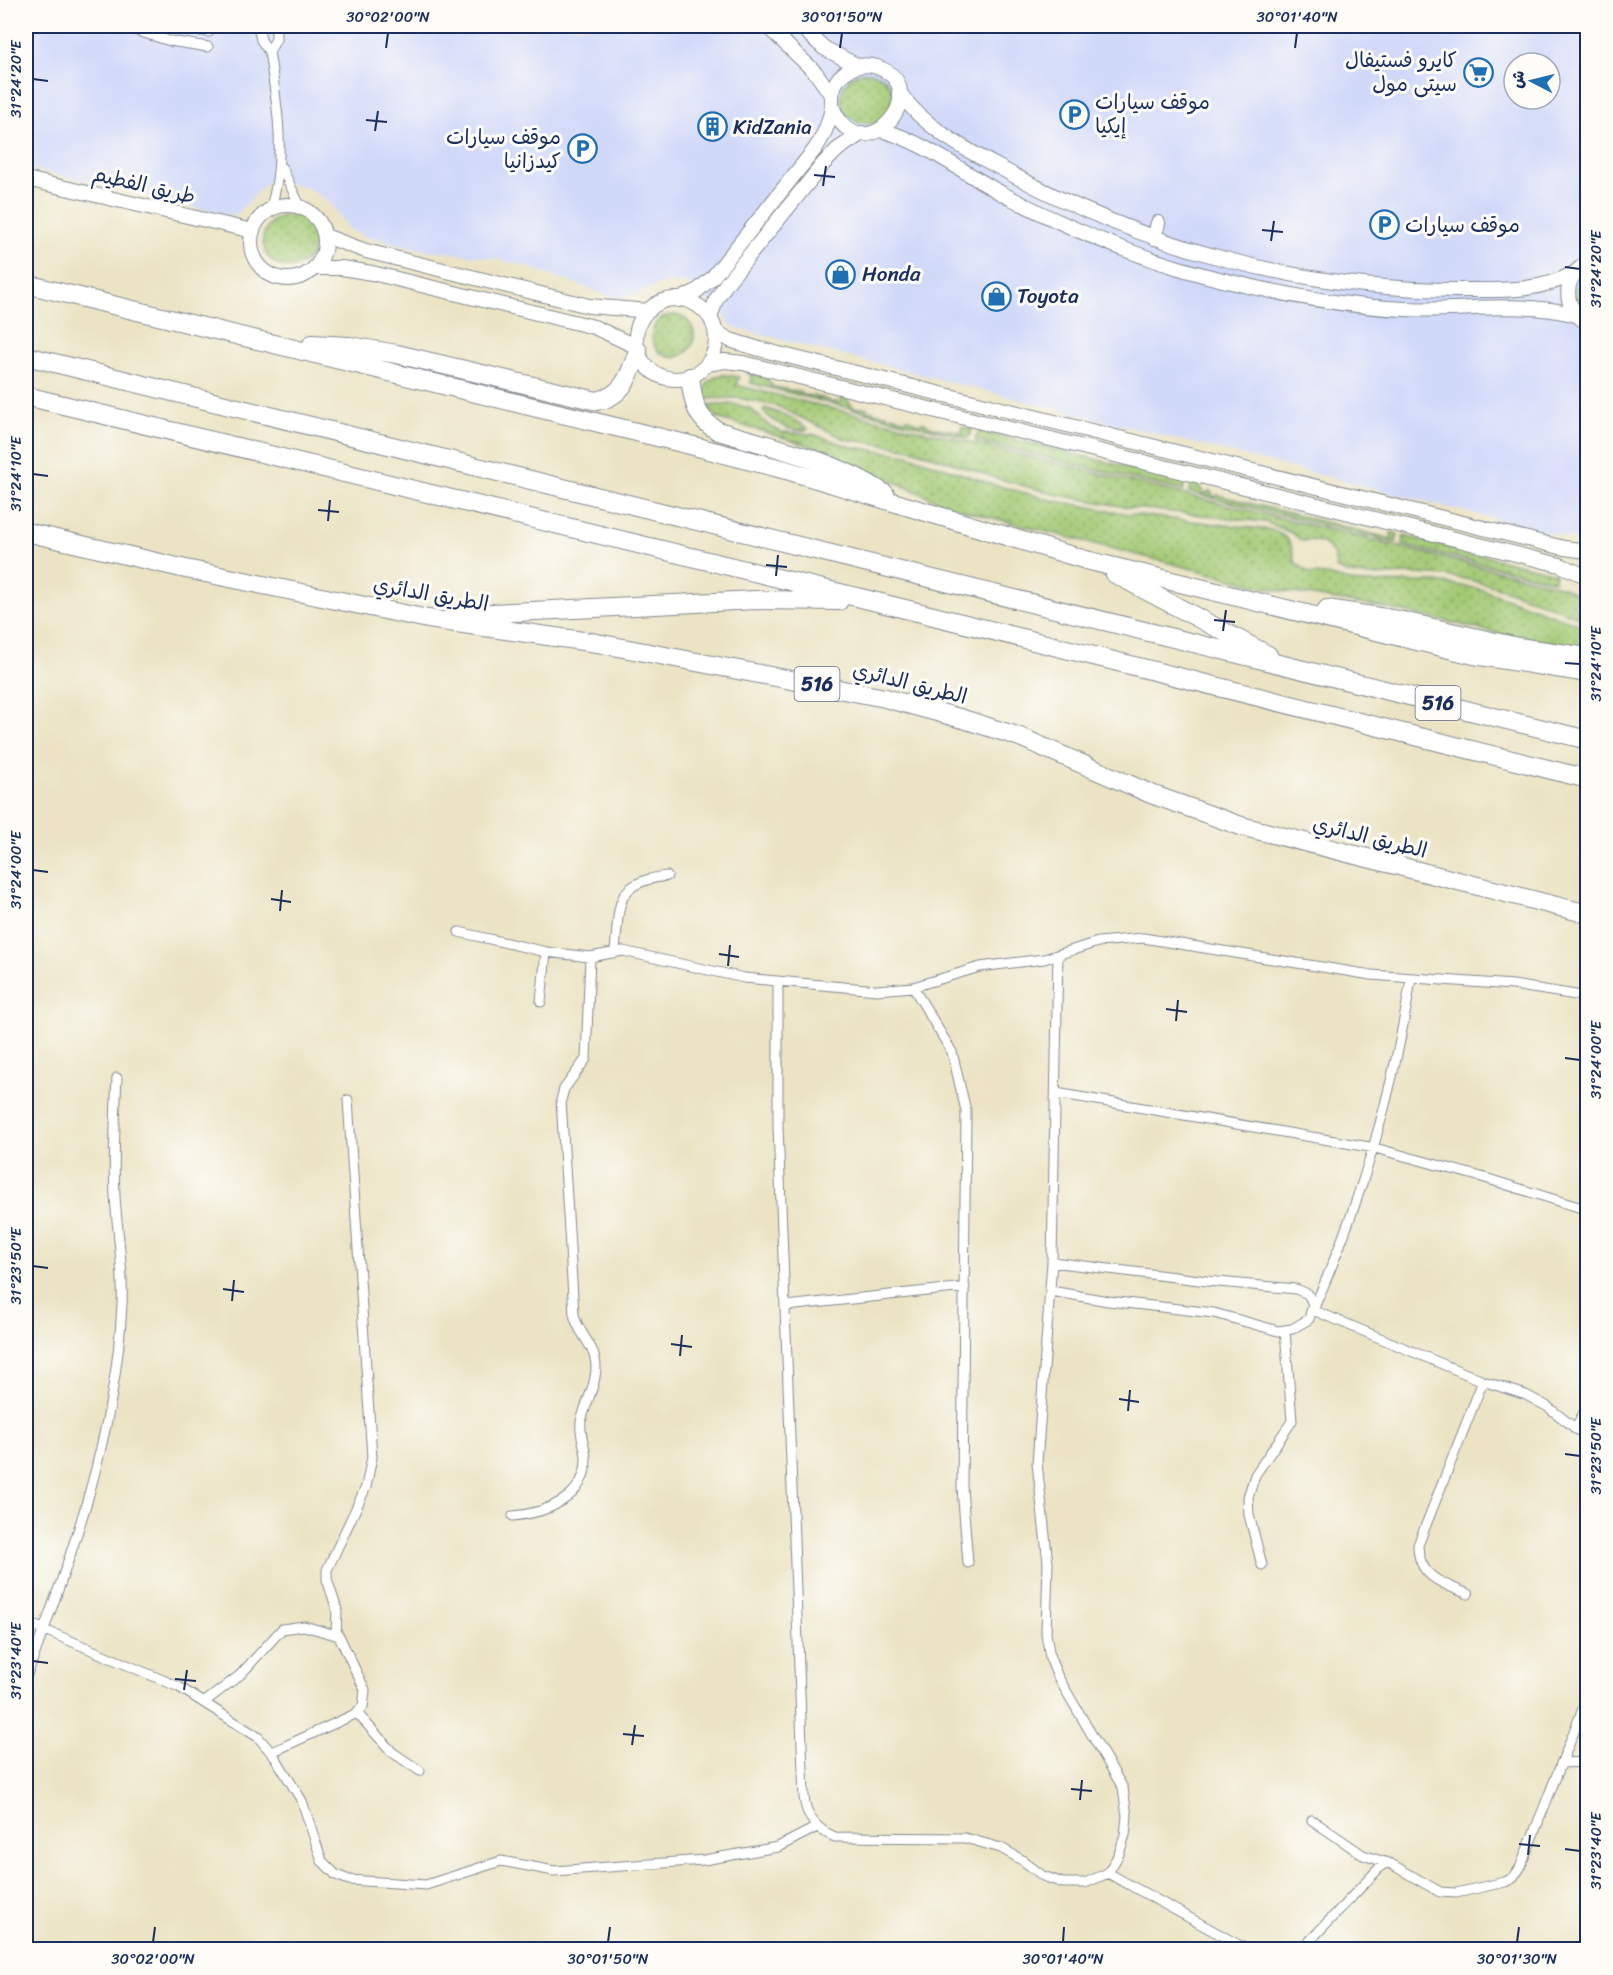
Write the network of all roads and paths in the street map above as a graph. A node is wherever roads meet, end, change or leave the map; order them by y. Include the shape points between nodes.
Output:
1 (122, 26) edge
2 (171, 26) edge
3 (258, 26) edge
4 (276, 26) edge
5 (767, 26) edge
6 (800, 26) edge
7 (210, 32) dead end
8 (208, 47) dead end
9 (269, 51) junction
10 (858, 66) junction
11 (899, 92) junction
12 (832, 101) junction
13 (881, 130) junction
14 (862, 133) junction
15 (280, 162) junction
16 (26, 179) edge
17 (300, 206) junction
18 (270, 209) junction
19 (1158, 223) dead end
20 (253, 231) junction
21 (325, 236) junction
22 (1154, 238) junction
23 (1587, 263) edge
24 (315, 268) junction
25 (1574, 273) junction
26 (26, 284) edge
27 (680, 300) junction
28 (649, 311) junction
29 (1584, 321) edge
30 (713, 325) junction
31 (279, 345) junction
32 (638, 349) junction
33 (26, 356) edge
34 (707, 364) junction
35 (690, 377) junction
36 (26, 396) edge
37 (899, 504) junction
38 (26, 532) edge
39 (1587, 551) edge
40 (1086, 560) junction
41 (1587, 577) edge
42 (873, 601) junction
43 (1303, 613) junction
44 (428, 619) junction
45 (1587, 657) edge
46 (1288, 666) junction
47 (1587, 673) edge
48 (1587, 740) edge
49 (1587, 779) edge
50 (667, 876) dead end
51 (1587, 914) edge
52 (459, 932) dead end
53 (615, 951) junction
54 (546, 952) junction
55 (1058, 955) junction
56 (590, 957) junction
57 (1411, 980) junction
58 (778, 983) junction
59 (913, 987) junction
60 (1587, 997) edge
61 (541, 1002) dead end
62 (117, 1078) dead end
63 (1056, 1093) junction
64 (348, 1100) dead end
65 (1375, 1148) junction
66 (1587, 1210) edge
67 (1052, 1262) junction
68 (965, 1287) junction
69 (1051, 1291) junction
70 (786, 1306) junction
71 (1313, 1310) junction
72 (1285, 1331) junction
73 (1483, 1381) junction
74 (1587, 1405) edge
75 (1575, 1429) junction
76 (1587, 1438) edge
77 (513, 1516) dead end
78 (968, 1563) dead end
79 (1262, 1565) dead end
80 (1468, 1594) dead end
81 (26, 1622) edge
82 (44, 1630) junction
83 (336, 1634) junction
84 (26, 1676) edge
85 (1587, 1696) edge
86 (206, 1701) junction
87 (357, 1713) junction
88 (272, 1752) junction
89 (1587, 1762) edge
90 (1561, 1763) junction
91 (420, 1772) dead end
92 (1312, 1820) dead end
93 (817, 1827) junction
94 (1385, 1862) junction
95 (1108, 1873) junction
96 (1248, 1950) edge
97 (1302, 1950) edge

1 - 8 street via 170,41
2 - 7 street
3 - 9 street
4 - 9 street via 276,39
5 - 12 street via 816,73
6 - 10 street via 824,48
9 - 15 street
10 - 11 street via 879,68 889,74
10 - 12 street via 843,74 834,88
11 - 13 street via 898,110
11 - 22 street via 925,121 995,165 1058,198
12 - 14 street via 843,125
12 - 27 street via 823,137 788,185 712,278
13 - 14 street
13 - 29 street via 915,142 1049,218 1199,274 1280,293 1363,306 1542,309
14 - 30 street via 838,149 817,172 726,284 716,300
15 - 17 street
15 - 18 street
16 - 20 street, طريق الفطيم
17 - 18 street
17 - 21 street via 317,218
18 - 20 street
19 - 22 street
20 - 24 street via 251,245 264,270 290,279
21 - 24 street via 324,253
21 - 28 street via 366,251 589,306
22 - 25 street via 1257,267 1368,285 1440,290 1520,289 1552,284
23 - 25 street
24 - 32 street via 372,273 586,325
25 - 29 street via 1568,299
26 - 31 highway, 516
27 - 28 street via 663,302
27 - 30 street via 697,305
28 - 32 street via 641,321
30 - 34 street via 716,342
30 - 39 street via 730,340 759,349
31 - 32 highway via 373,349 597,401 622,388
31 - 37 highway, 516 via 686,444
32 - 35 street via 650,369 659,375
33 - 46 highway, 516
34 - 35 street
34 - 41 street via 743,363 1560,565
35 - 37 highway via 694,406 708,425 844,471
36 - 42 highway, 516
37 - 40 highway, 516
38 - 44 highway, الطريق الدائري / 516
40 - 43 highway, 516
40 - 46 highway, 516
42 - 44 highway, 516 via 755,600
42 - 49 highway, 516
43 - 45 highway via 1341,610 1518,647
43 - 47 highway, 516 via 1494,659
44 - 51 highway, الطريق الدائري / 516 via 641,651 908,704 1035,743 1172,802 1241,826
46 - 48 highway, 516
50 - 53 street via 640,880 626,892 618,911
52 - 54 street
53 - 56 street
53 - 58 street
54 - 56 street
54 - 61 street
55 - 57 street via 1105,941 1158,939
55 - 59 street via 965,970
55 - 63 street
56 - 77 street via 586,1059 564,1089 561,1100 574,1314 596,1364 581,1425 585,1465 581,1480 568,1497 537,1512
57 - 60 street via 1513,985
57 - 65 street via 1396,1065
58 - 59 street via 877,990
58 - 70 street via 778,1118
59 - 68 street via 946,1040 963,1094 967,1128
62 - 82 street via 114,1173 123,1275 114,1378 91,1489
63 - 65 street
63 - 67 street
64 - 83 street via 372,1457 366,1487 327,1570 337,1610
65 - 66 street
65 - 71 street via 1347,1230
67 - 69 street
67 - 71 street via 1296,1289 1308,1294
68 - 70 street
68 - 78 street via 962,1488
69 - 72 street via 1214,1313
69 - 95 street via 1037,1463 1048,1563 1046,1633 1058,1677 1123,1788 1125,1835
70 - 93 street via 804,1797 806,1810
71 - 72 street via 1305,1323
71 - 73 street
72 - 79 street via 1292,1421 1255,1475 1248,1497
73 - 75 street via 1538,1401
73 - 80 street via 1418,1545 1429,1576
74 - 75 street
75 - 76 street
81 - 82 street
82 - 84 street
82 - 86 street via 161,1678
83 - 86 street via 299,1626 282,1629 240,1675
83 - 87 street via 346,1646 365,1690 365,1703
85 - 90 street
86 - 88 street via 258,1737
87 - 88 street
87 - 91 street via 392,1752
88 - 93 street via 307,1812 322,1861 336,1875 349,1880 426,1885 501,1861 554,1871 704,1860 778,1847
89 - 90 street
90 - 94 street via 1520,1868 1509,1880 1446,1893 1431,1889
92 - 94 street via 1363,1855
93 - 95 street via 841,1838 940,1836 977,1841 1012,1854 1043,1876 1063,1883 1084,1883
94 - 97 street
95 - 96 street

